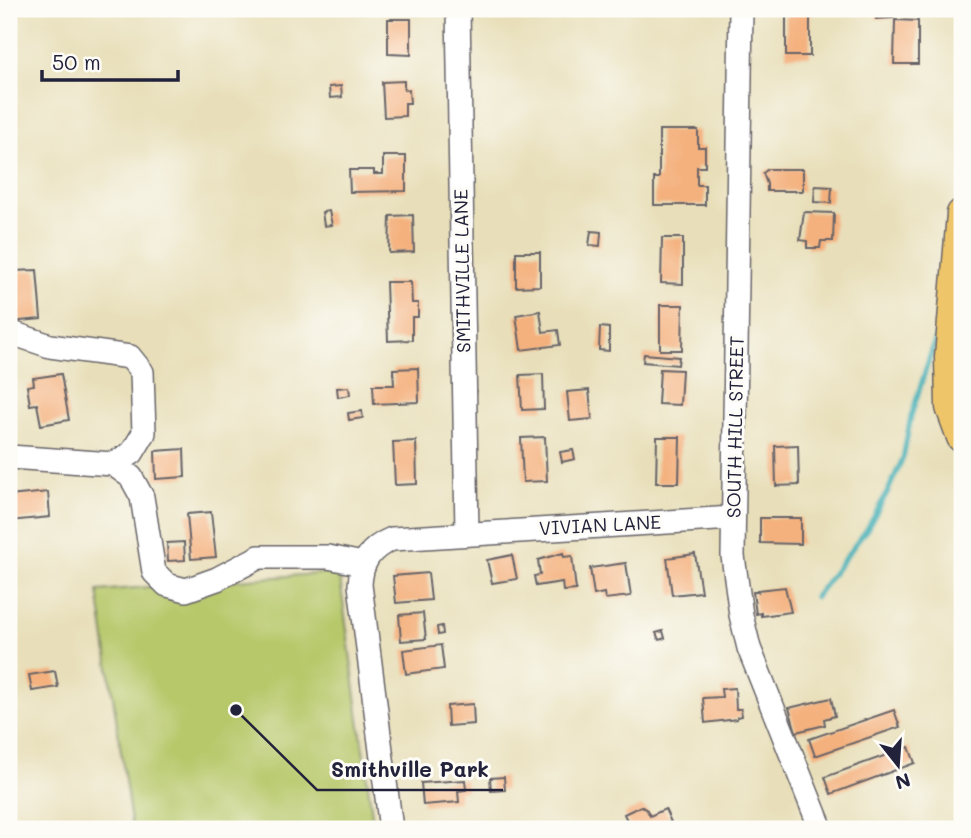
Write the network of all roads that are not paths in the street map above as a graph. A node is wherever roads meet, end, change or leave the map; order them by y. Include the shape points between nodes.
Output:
1 (458, 9) edge
2 (741, 9) edge
3 (962, 214) edge
4 (9, 332) edge
5 (962, 437) edge
6 (9, 457) edge
7 (113, 464) junction
8 (733, 518) junction
9 (467, 533) junction
10 (363, 564) junction
11 (391, 829) edge
12 (821, 829) edge

1 - 9 street, SMITHVILLE LANE
2 - 8 street, SOUTH HILL STREET
3 - 5 main road via 950,357 951,407
4 - 7 street via 50,346 130,357 142,372 144,433 132,453
6 - 7 street
7 - 10 street via 131,477 142,496 154,572 167,585 186,590 260,557 328,556
8 - 9 street, VIVIAN LANE
8 - 12 street, SOUTH HILL STREET via 736,583 749,648
9 - 10 street, VIVIAN LANE via 392,539 372,550
10 - 11 street via 360,585

